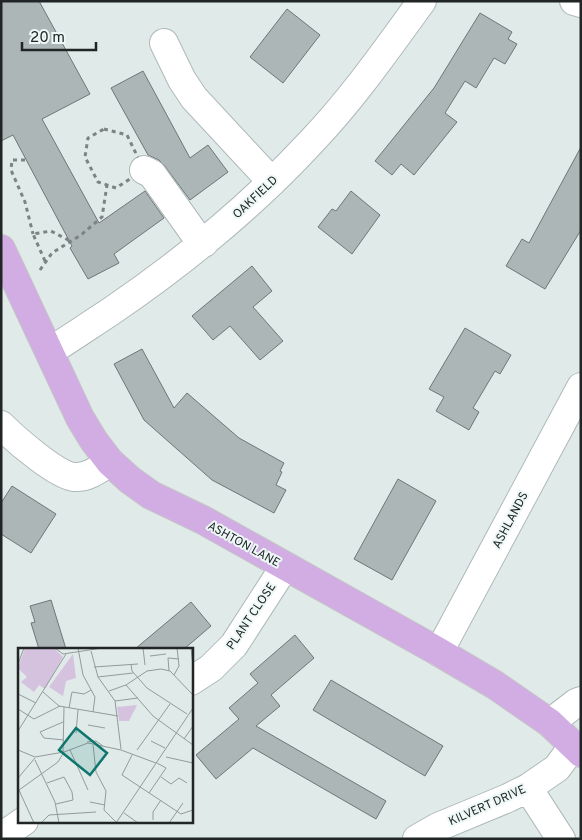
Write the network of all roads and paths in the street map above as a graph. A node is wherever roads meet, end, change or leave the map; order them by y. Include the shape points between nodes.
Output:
1 (422, 1) edge
2 (574, 1) edge
3 (581, 3) edge
4 (164, 43) dead end
5 (25, 160) dead end
6 (144, 170) junction
7 (272, 182) junction
8 (107, 185) junction
9 (33, 234) junction
10 (70, 241) junction
11 (204, 243) junction
12 (1, 249) edge
13 (46, 262) junction
14 (38, 273) dead end
15 (50, 351) junction
16 (581, 387) edge
17 (1, 425) edge
18 (110, 462) junction
19 (285, 566) junction
20 (439, 652) junction
21 (192, 680) edge
22 (581, 701) edge
23 (550, 723) junction
24 (578, 749) edge
25 (528, 788) junction
26 (23, 822) edge
27 (1, 837) edge
28 (417, 839) edge
29 (562, 839) edge

1 - 7 street, OAKFIELD via 347,101
2 - 3 street
4 - 7 street via 194,98
5 - 9 path via 12,160 11,170 25,202
6 - 8 path via 116,188
6 - 8 path via 127,135 104,129 88,138 85,157 98,182
6 - 11 street via 152,174
7 - 11 street, OAKFIELD
8 - 10 path via 102,217
9 - 10 path via 51,231
9 - 13 path
10 - 13 path via 52,252
11 - 15 street, OAKFIELD
12 - 15 main road, ASHTON LANE
13 - 14 path
15 - 18 main road, ASHTON LANE via 80,418
16 - 20 street, ASHLANDS
17 - 18 street via 37,456 73,477 95,472
18 - 19 main road, ASHTON LANE via 151,495
19 - 20 main road, ASHTON LANE
19 - 21 street, PLANT CLOSE via 234,645 211,668
20 - 23 main road, ASHTON LANE
22 - 23 street
23 - 24 main road, ASHTON LANE
24 - 25 street, KILVERT DRIVE
25 - 28 street, KILVERT DRIVE
25 - 29 street
26 - 27 street

